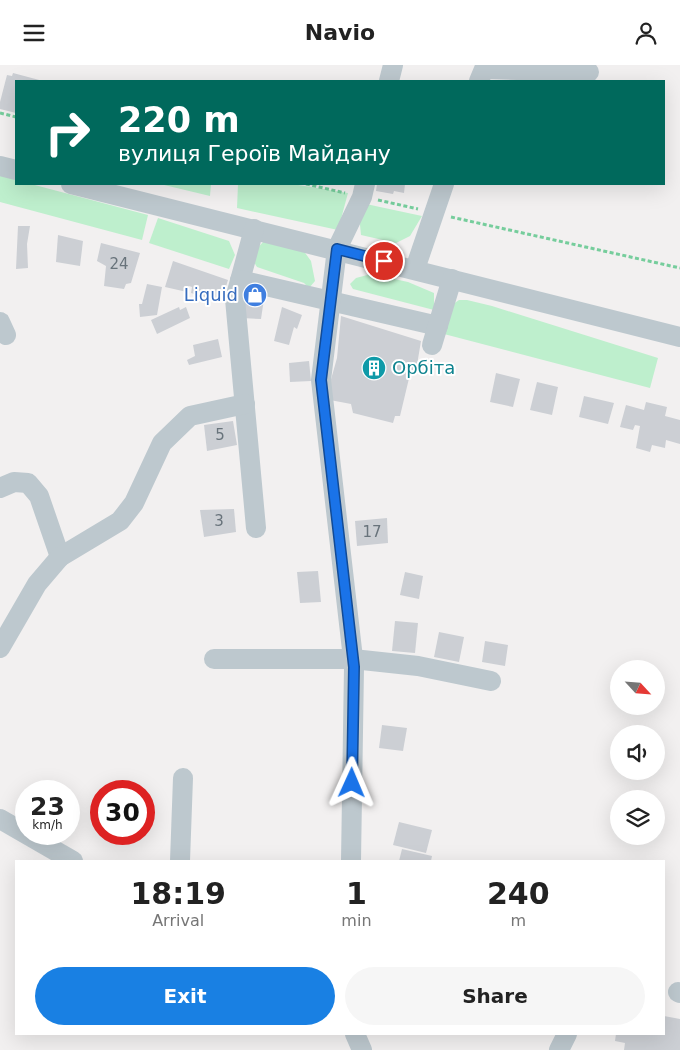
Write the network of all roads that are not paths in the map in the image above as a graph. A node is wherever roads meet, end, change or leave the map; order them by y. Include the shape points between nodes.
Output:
1 (393, 65) edge
2 (589, 72) dead end
3 (389, 80) edge
4 (480, 80) edge
5 (0, 166) edge
6 (15, 170) edge
7 (75, 185) edge
8 (444, 185) edge
9 (363, 190) edge
10 (254, 229) junction
11 (337, 249) junction
12 (415, 269) junction
13 (452, 279) junction
14 (240, 280) junction
15 (330, 302) junction
16 (680, 337) edge
17 (244, 404) junction
18 (0, 488) edge
19 (256, 528) dead end
20 (60, 557) junction
21 (0, 648) edge
22 (214, 659) dead end
23 (353, 659) junction
24 (491, 681) dead end
25 (183, 778) dead end
26 (0, 819) edge
27 (71, 860) edge
28 (180, 860) edge
29 (351, 860) edge
30 (355, 1035) edge
31 (566, 1035) edge
32 (362, 1050) edge
33 (559, 1050) edge

1 - 3 street
2 - 4 street via 484,69
5 - 6 street
7 - 10 street
8 - 12 street
9 - 11 street
10 - 11 street
10 - 14 street
11 - 12 street
11 - 15 street
12 - 13 street
13 - 15 street via 435,335
13 - 16 street
14 - 15 street
14 - 17 street via 235,299
15 - 23 street via 321,380
17 - 19 street
17 - 20 street via 190,416 162,443 134,503 120,521
18 - 20 street via 14,482 28,483 39,496
20 - 21 street via 37,584
22 - 23 street
23 - 24 street via 418,666
23 - 29 street
25 - 28 street
26 - 27 street
30 - 32 street
31 - 33 street

